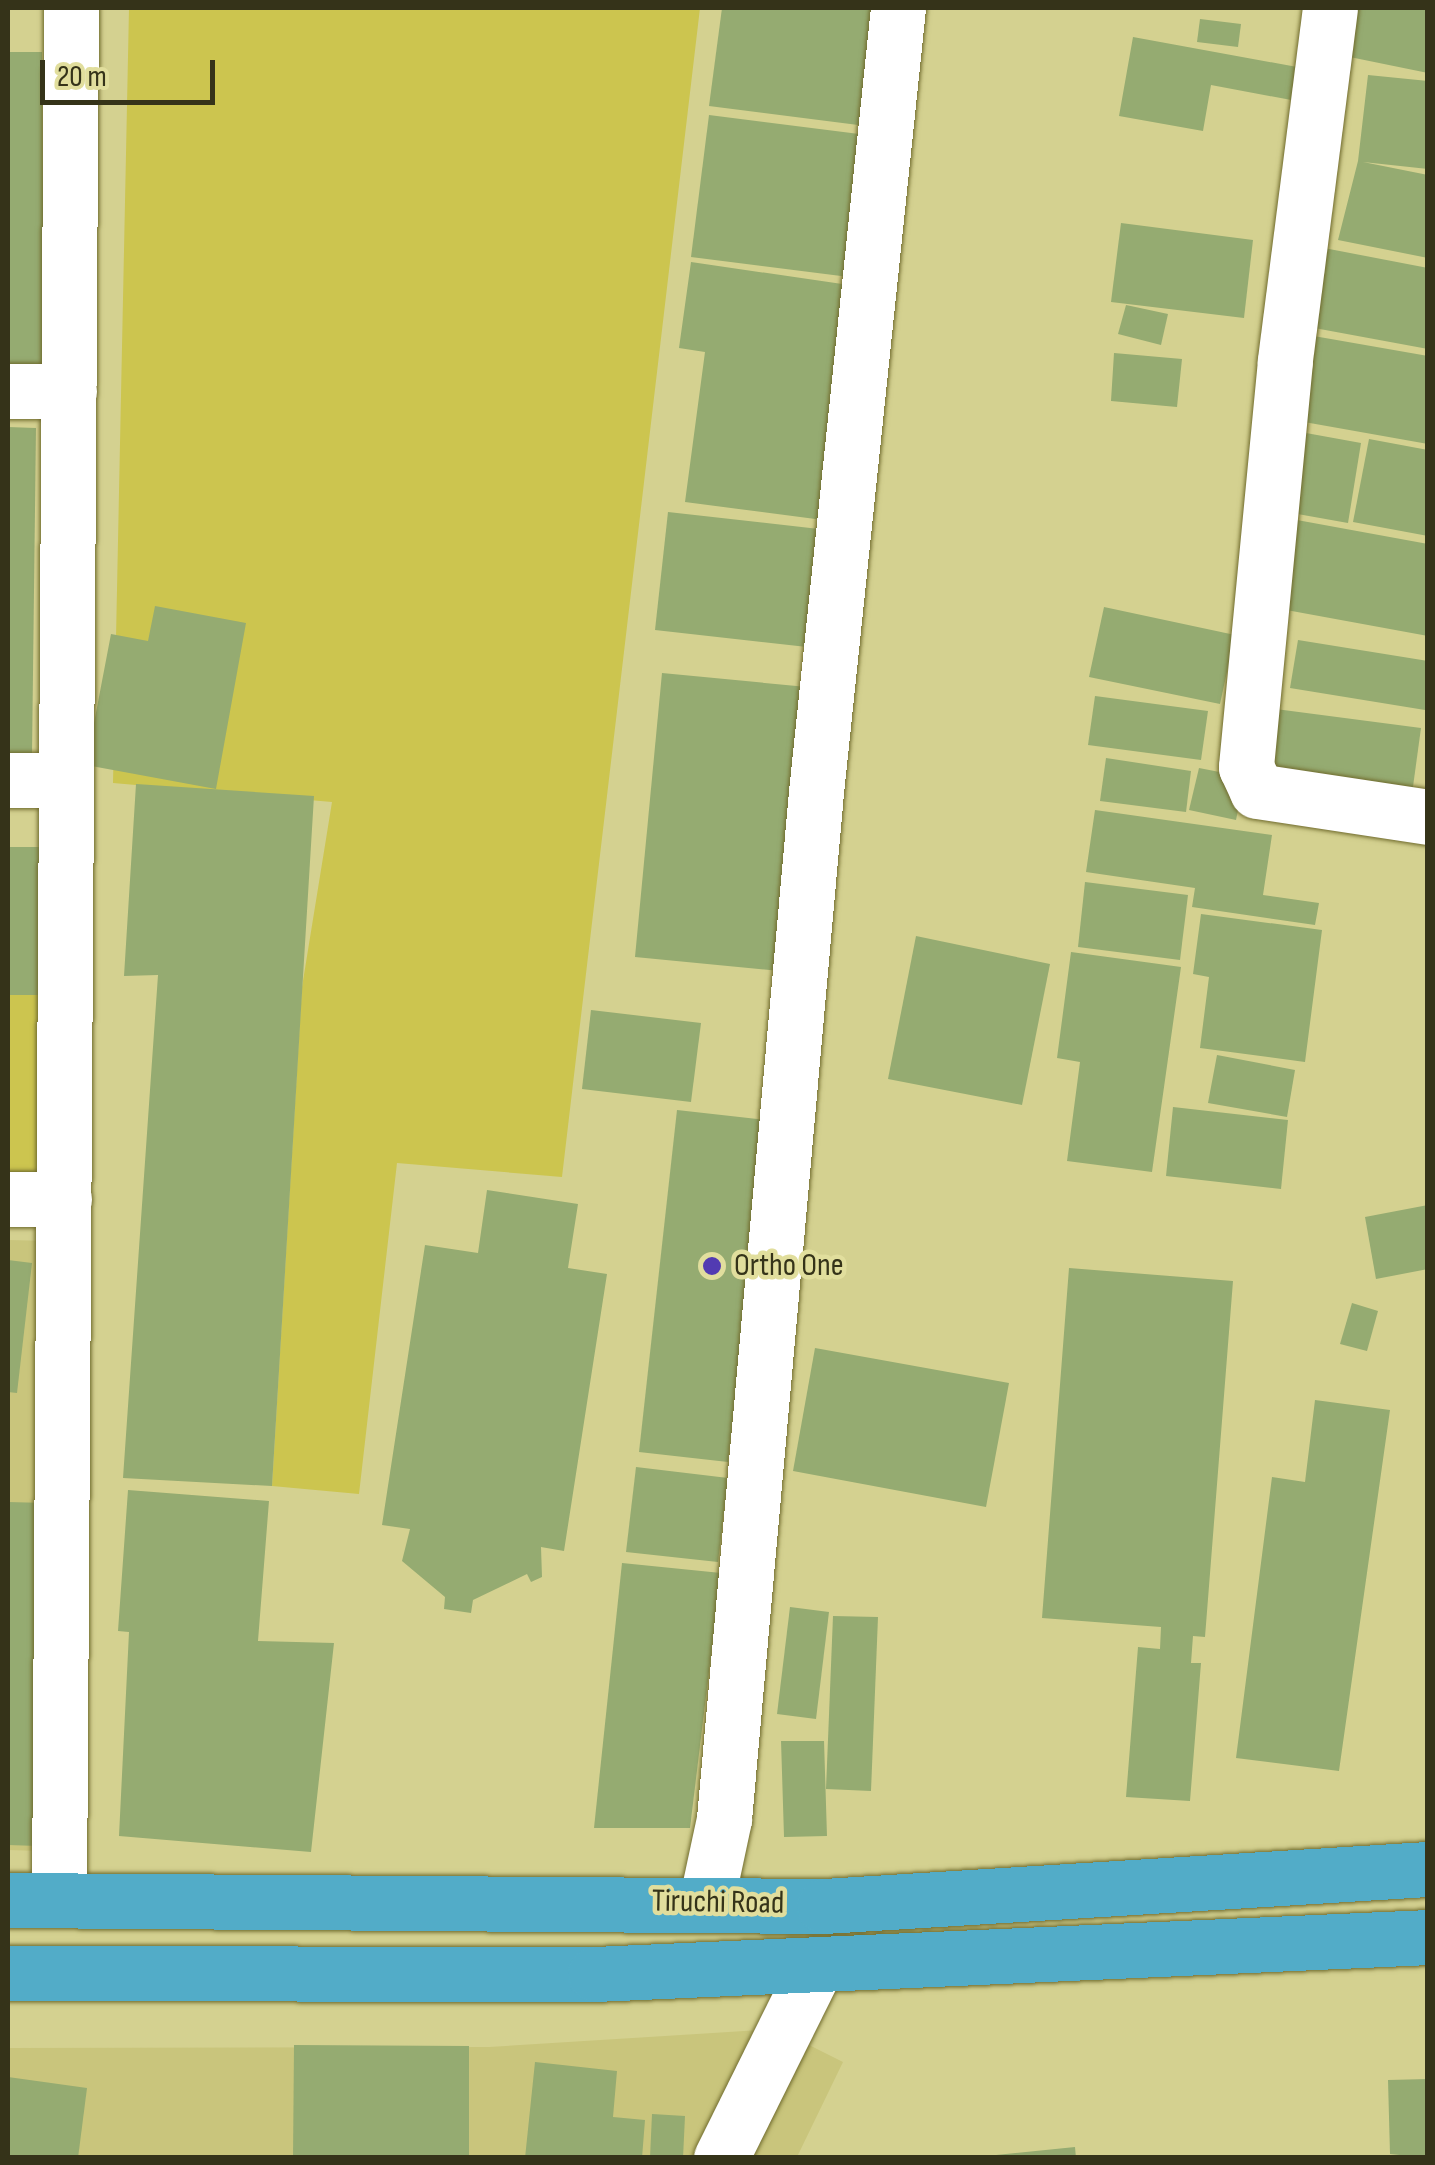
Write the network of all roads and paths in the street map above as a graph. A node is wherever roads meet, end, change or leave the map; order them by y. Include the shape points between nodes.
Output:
1 (71, 8) edge
2 (898, 8) edge
3 (1330, 8) edge
4 (8, 391) edge
5 (69, 391) junction
6 (8, 780) edge
7 (66, 780) junction
8 (1428, 817) edge
9 (8, 1199) edge
10 (64, 1199) junction
11 (1428, 1870) edge
12 (33, 1900) edge
13 (706, 1903) junction
14 (1428, 1937) edge
15 (816, 1968) junction
16 (8, 1973) edge
17 (721, 2158) edge

1 - 5 street
2 - 13 street via 818,773 724,1819
3 - 8 street via 1284,362 1246,767 1258,791
4 - 5 street
5 - 7 street
6 - 7 street
7 - 10 street
9 - 10 street
10 - 12 street
11 - 13 highway, Tiruchi Road via 824,1906
12 - 13 highway, Tiruchi Road
14 - 15 highway, Tiruchi Road
15 - 16 highway, Tiruchi Road
15 - 17 street

